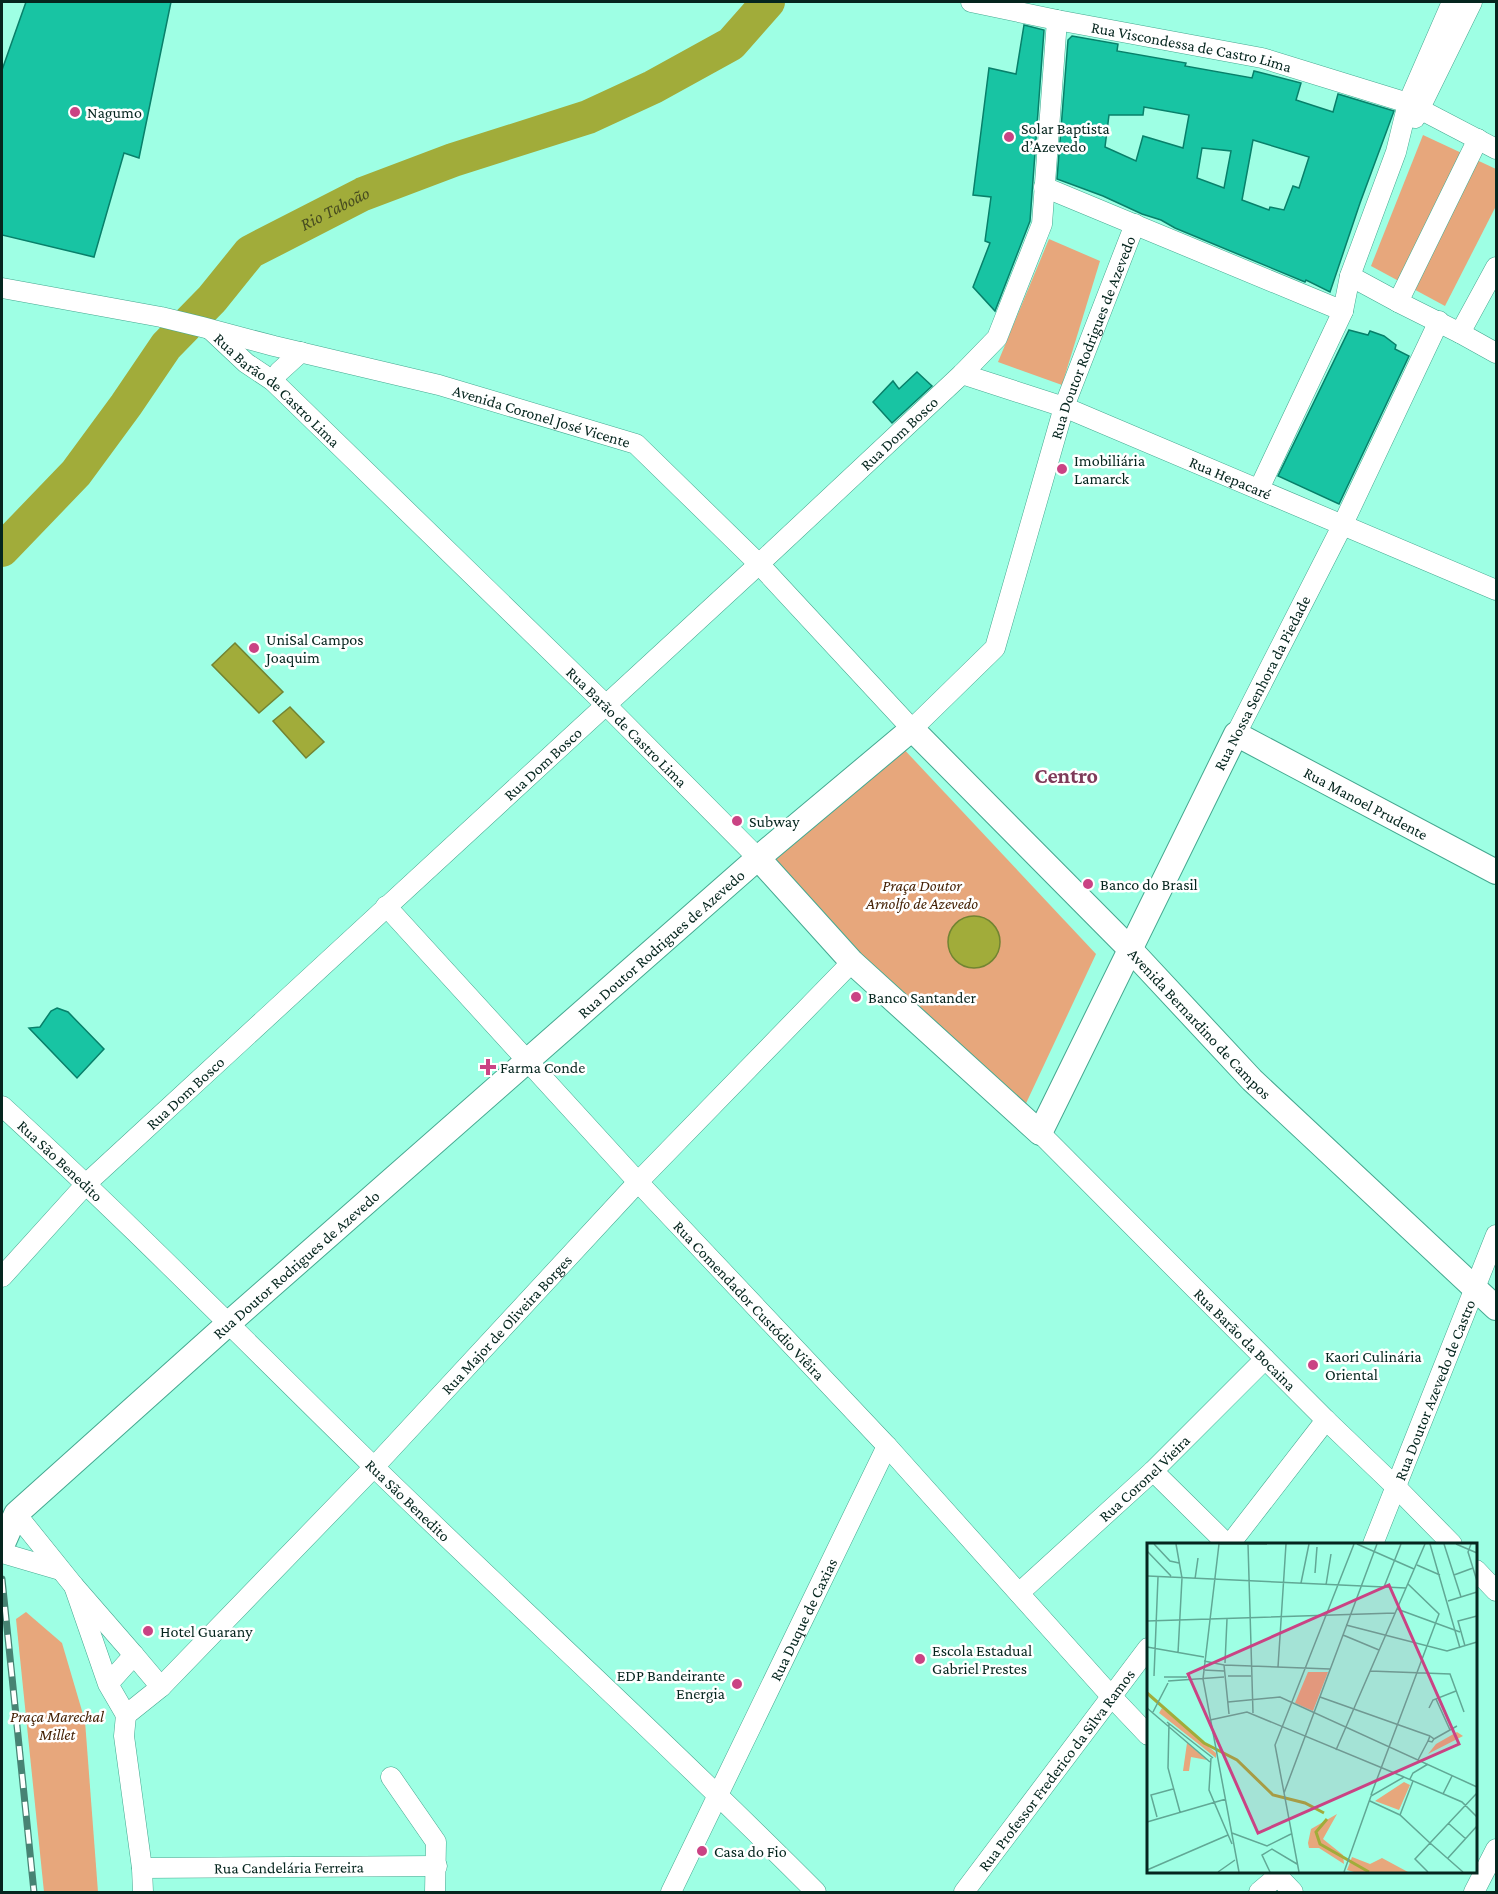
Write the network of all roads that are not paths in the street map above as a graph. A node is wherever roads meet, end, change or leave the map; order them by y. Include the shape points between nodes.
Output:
1 (970, 2) edge
2 (1452, 2) edge
3 (1472, 2) edge
4 (1057, 20) junction
5 (1414, 106) junction
6 (1478, 139) junction
7 (1497, 149) edge
8 (1044, 187) junction
9 (1135, 224) junction
10 (1497, 267) edge
11 (1350, 276) junction
12 (2, 288) edge
13 (1398, 302) junction
14 (1343, 310) junction
15 (1439, 321) junction
16 (206, 328) junction
17 (1460, 333) junction
18 (274, 346) junction
19 (301, 352) junction
20 (1497, 352) edge
21 (246, 363) junction
22 (962, 374) junction
23 (273, 381) junction
24 (1064, 407) junction
25 (1259, 489) junction
26 (1342, 526) junction
27 (759, 564) junction
28 (1497, 590) edge
29 (605, 704) junction
30 (912, 729) junction
31 (1236, 734) junction
32 (758, 858) junction
33 (1497, 872) edge
34 (386, 906) junction
35 (1129, 948) junction
36 (852, 962) junction
37 (528, 1062) junction
38 (2, 1106) edge
39 (1040, 1133) junction
40 (638, 1182) junction
41 (87, 1183) junction
42 (1497, 1234) edge
43 (2, 1277) edge
44 (1475, 1287) junction
45 (1497, 1308) edge
46 (229, 1323) junction
47 (1265, 1359) junction
48 (1326, 1420) junction
49 (887, 1446) junction
50 (374, 1467) junction
51 (1153, 1471) junction
52 (1396, 1487) junction
53 (16, 1514) junction
54 (1227, 1543) edge
55 (1231, 1543) edge
56 (1374, 1543) edge
57 (1450, 1543) edge
58 (2, 1546) edge
59 (2, 1553) edge
60 (60, 1570) junction
61 (1477, 1571) edge
62 (74, 1586) junction
63 (1497, 1592) edge
64 (1019, 1593) junction
65 (1147, 1651) edge
66 (134, 1655) junction
67 (108, 1684) junction
68 (161, 1687) junction
69 (1111, 1696) junction
70 (126, 1714) junction
71 (1147, 1734) edge
72 (391, 1777) dead end
73 (718, 1794) junction
74 (1497, 1849) edge
75 (436, 1866) junction
76 (142, 1868) junction
77 (1276, 1874) edge
78 (143, 1893) edge
79 (435, 1893) edge
80 (671, 1893) edge
81 (816, 1893) edge
82 (964, 1893) edge
83 (1259, 1893) edge
84 (1293, 1893) edge
85 (1474, 1893) edge

1 - 4 street, Rua Viscondessa de Castro Lima
2 - 5 street
3 - 5 street
4 - 5 street, Rua Viscondessa de Castro Lima via 1262,58
4 - 8 street, Rua Dom Bosco
5 - 6 street, Rua Viscondessa de Castro Lima
5 - 11 street
6 - 7 street, Rua Viscondessa de Castro Lima
6 - 13 street
8 - 9 street
8 - 22 street, Rua Dom Bosco via 1042,224 997,338
9 - 14 street
9 - 24 street, Rua Doutor Rodrigues de Azevedo
10 - 17 street
11 - 13 street
11 - 14 street
12 - 16 street, Avenida Coronel José Vicente
13 - 15 street
14 - 25 street
15 - 17 street
15 - 26 street, Rua Nossa Senhora da Piedade
16 - 18 street, Avenida Coronel José Vicente
16 - 21 street, Rua Barão de Castro Lima
17 - 20 street
18 - 19 street, Avenida Coronel José Vicente
18 - 21 street
19 - 23 street
19 - 27 street, Avenida Coronel José Vicente via 439,385 636,444
21 - 23 street, Rua Barão de Castro Lima
22 - 24 street, Rua Hepacaré
22 - 27 street, Rua Dom Bosco
23 - 29 street, Rua Barão de Castro Lima
24 - 25 street, Rua Hepacaré
24 - 30 street, Rua Doutor Rodrigues de Azevedo via 995,648
25 - 26 street, Rua Hepacaré
26 - 28 street, Rua Hepacaré
26 - 31 street, Rua Nossa Senhora da Piedade
27 - 29 street, Rua Dom Bosco
27 - 30 street, Avenida Coronel José Vicente
29 - 32 street, Rua Barão de Castro Lima
29 - 34 street, Rua Dom Bosco
30 - 32 street, Rua Doutor Rodrigues de Azevedo
30 - 35 street, Avenida Bernardino de Campos
31 - 33 street, Rua Manoel Prudente
31 - 35 street, Rua Nossa Senhora da Piedade
32 - 36 street, Rua Barão de Castro Lima
32 - 37 street, Rua Doutor Rodrigues de Azevedo
34 - 37 street, Rua Comendador Custódio Viêira
34 - 41 street, Rua Dom Bosco
35 - 39 street, Rua Nossa Senhora da Piedade
35 - 44 street, Avenida Bernardino de Campos via 1252,1080
36 - 39 street, Rua Barão de Castro Lima
36 - 40 street, Rua Major de Oliveira Borges
37 - 40 street, Rua Comendador Custódio Viêira
37 - 46 street, Rua Doutor Rodrigues de Azevedo
38 - 41 street, Rua São Benedito
39 - 47 street, Rua Barão da Bocaina
40 - 49 street, Rua Comendador Custódio Viêira
40 - 50 street, Rua Major de Oliveira Borges
41 - 43 street, Rua Dom Bosco
41 - 46 street, Rua São Benedito
42 - 44 street, Rua Doutor Azevedo de Castro
44 - 45 street, Avenida Bernardino de Campos
44 - 52 street, Rua Doutor Azevedo de Castro
46 - 50 street, Rua São Benedito
46 - 53 street, Rua Doutor Rodrigues de Azevedo
47 - 48 street, Rua Barão da Bocaina
47 - 51 street, Rua Coronel Vieira
48 - 52 street, Rua Barão da Bocaina
48 - 55 street
49 - 64 street, Rua Comendador Custódio Viêira
49 - 73 street, Rua Duque de Caxias
50 - 68 street, Rua Major de Oliveira Borges
50 - 73 street, Rua São Benedito
51 - 54 street
51 - 64 street, Rua Coronel Vieira
52 - 56 street, Rua Doutor Azevedo de Castro
52 - 57 street, Rua Barão da Bocaina
53 - 58 street, Rua Doutor Rodrigues de Azevedo
53 - 60 street
59 - 60 street
60 - 62 street
61 - 63 street
62 - 66 street
62 - 67 street
64 - 69 street, Rua Comendador Custódio Viêira
65 - 69 street, Rua Professor Frederico da Silva Ramos
66 - 67 street
66 - 68 street
67 - 70 street
68 - 70 street, Rua Major de Oliveira Borges
69 - 71 street, Rua Comendador Custódio Viêira
69 - 82 street, Rua Professor Frederico da Silva Ramos
70 - 76 street via 124,1736
72 - 75 street via 436,1842
73 - 80 street, Rua Duque de Caxias
73 - 81 street, Rua São Benedito
74 - 85 street
75 - 76 street, Rua Candelária Ferreira
75 - 79 street
76 - 78 street
77 - 83 street
77 - 84 street

